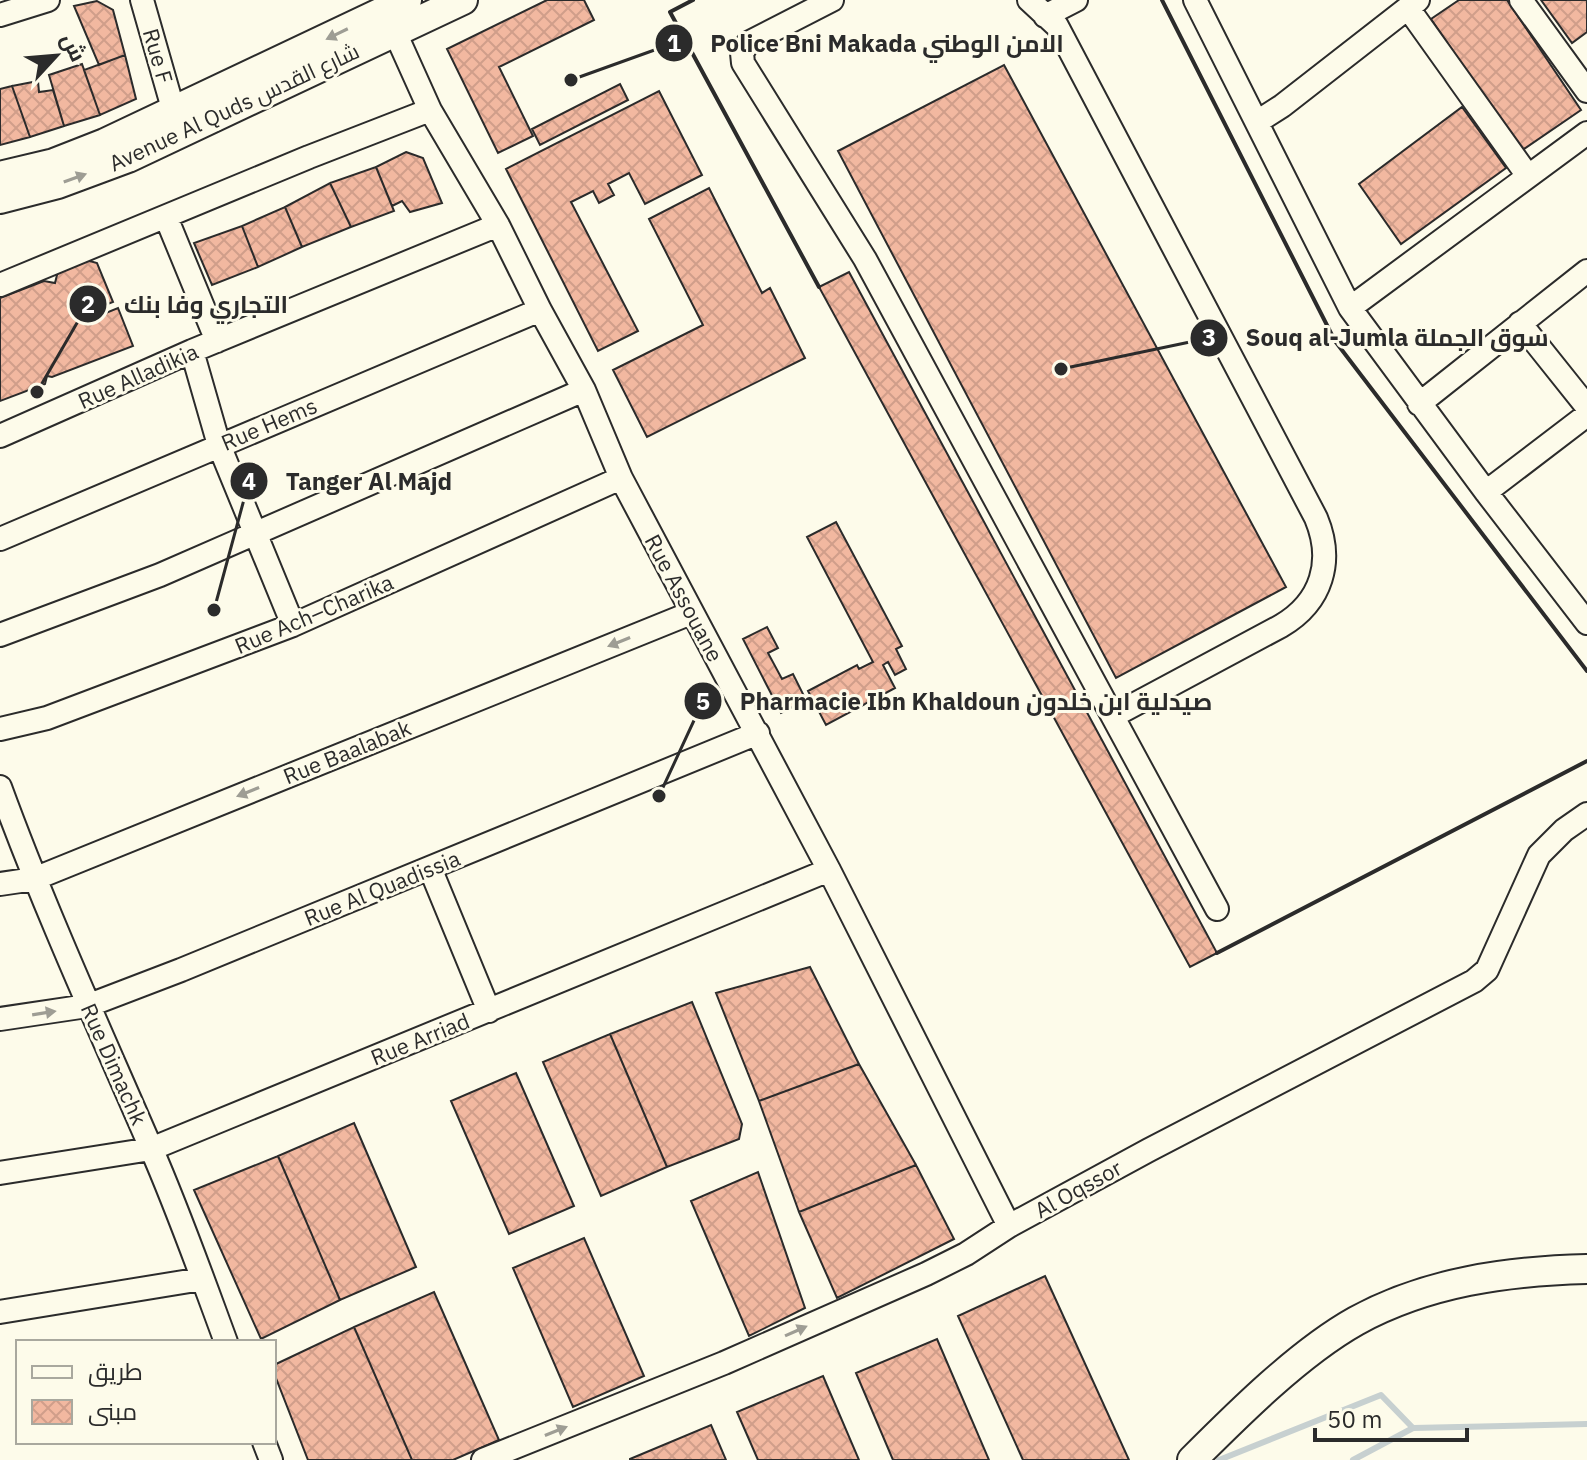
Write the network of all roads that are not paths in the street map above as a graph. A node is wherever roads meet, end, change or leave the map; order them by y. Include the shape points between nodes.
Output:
1 (142, 0) edge
2 (463, 0) edge
3 (832, 0) edge
4 (1029, 0) edge
5 (1076, 0) edge
6 (1195, 0) edge
7 (1521, 0) edge
8 (43, 1) edge
9 (1413, 4) edge
10 (396, 14) edge
11 (0, 15) edge
12 (1045, 16) junction
13 (1587, 91) edge
14 (430, 110) junction
15 (174, 112) junction
16 (1257, 122) junction
17 (1587, 133) edge
18 (1528, 176) junction
19 (2, 193) edge
20 (166, 217) junction
21 (498, 225) junction
22 (1587, 271) edge
23 (0, 285) edge
24 (1350, 308) junction
25 (540, 310) junction
26 (1520, 323) junction
27 (217, 341) junction
28 (192, 351) junction
29 (584, 390) junction
30 (1419, 404) junction
31 (1587, 407) edge
32 (1587, 415) edge
33 (0, 436) edge
34 (219, 445) junction
35 (621, 478) junction
36 (1486, 492) junction
37 (255, 534) junction
38 (0, 539) edge
39 (691, 613) junction
40 (1587, 623) edge
41 (293, 625) junction
42 (0, 635) edge
43 (1113, 716) junction
44 (0, 729) edge
45 (758, 733) junction
46 (0, 787) edge
47 (1587, 814) edge
48 (430, 868) junction
49 (829, 870) junction
50 (34, 879) junction
51 (0, 884) edge
52 (1217, 909) dead end
53 (87, 1006) junction
54 (489, 1011) junction
55 (0, 1019) edge
56 (151, 1149) junction
57 (0, 1173) edge
58 (1009, 1226) junction
59 (1587, 1269) edge
60 (202, 1279) junction
61 (0, 1312) edge
62 (225, 1340) edge
63 (483, 1460) edge
64 (1192, 1460) edge

1 - 15 street, Rue F
2 - 10 main road, Avenue Al Quds شارع القدس
3 - 43 street via 748,43 743,63 865,259
4 - 12 street
5 - 12 street
6 - 16 street
7 - 13 street
8 - 11 street
9 - 16 street
9 - 18 street
10 - 14 street, Rue Assouane
10 -> 15 main road, Avenue Al Quds شارع القدس
19 -> 10 main road, Avenue Al Quds شارع القدس via 58,184 128,158
12 - 43 street via 1072,54 1325,543 1321,582 1301,612
14 - 20 street
14 - 21 street, Rue Assouane
15 - 19 main road, Avenue Al Quds شارع القدس via 54,163
16 - 24 street
17 - 18 street
18 - 24 street
20 - 23 street
20 - 27 street
21 - 25 street, Rue Assouane
21 - 27 street, Rue Alladikia
22 - 26 street
24 - 30 street
25 - 29 street, Rue Assouane
25 - 34 street, Rue Hems
26 - 30 street
26 - 31 street
27 - 28 street, Rue Alladikia
28 - 33 street, Rue Alladikia
28 - 34 street
29 - 35 street, Rue Assouane
29 - 37 street
30 - 36 street
32 - 36 street
34 - 37 street
34 - 38 street, Rue Hems
35 - 39 street, Rue Assouane
35 - 41 street, Rue Ach–Charika
36 - 40 street
37 - 41 street
37 - 42 street
39 - 45 street, Rue Assouane
39 -> 50 street, Rue Baalabak
41 - 44 street, Rue Ach–Charika via 47,718
43 - 52 street
45 - 48 street, Rue Al Quadissia
45 - 49 street, Rue Assouane
46 - 50 street, Rue Dimachk
47 - 58 street, Al Oqssor via 1539,855 1481,977
48 - 53 street, Rue Al Quadissia
48 - 54 street
49 - 54 street, Rue Arriad
49 - 58 street, Rue Assouane
50 - 51 street, Rue Baalabak
50 - 53 street, Rue Dimachk
55 -> 53 street, Rue Al Quadissia
53 - 56 street, Rue Dimachk
54 - 56 street, Rue Arriad
56 - 57 street, Rue Arriad
56 - 60 street, Rue Dimachk
63 -> 58 street, Al Oqssor via 926,1274
59 - 64 main road via 1526,1270 1458,1282 1357,1321 1234,1418
60 - 61 street
60 - 62 street, Rue Dimachk

